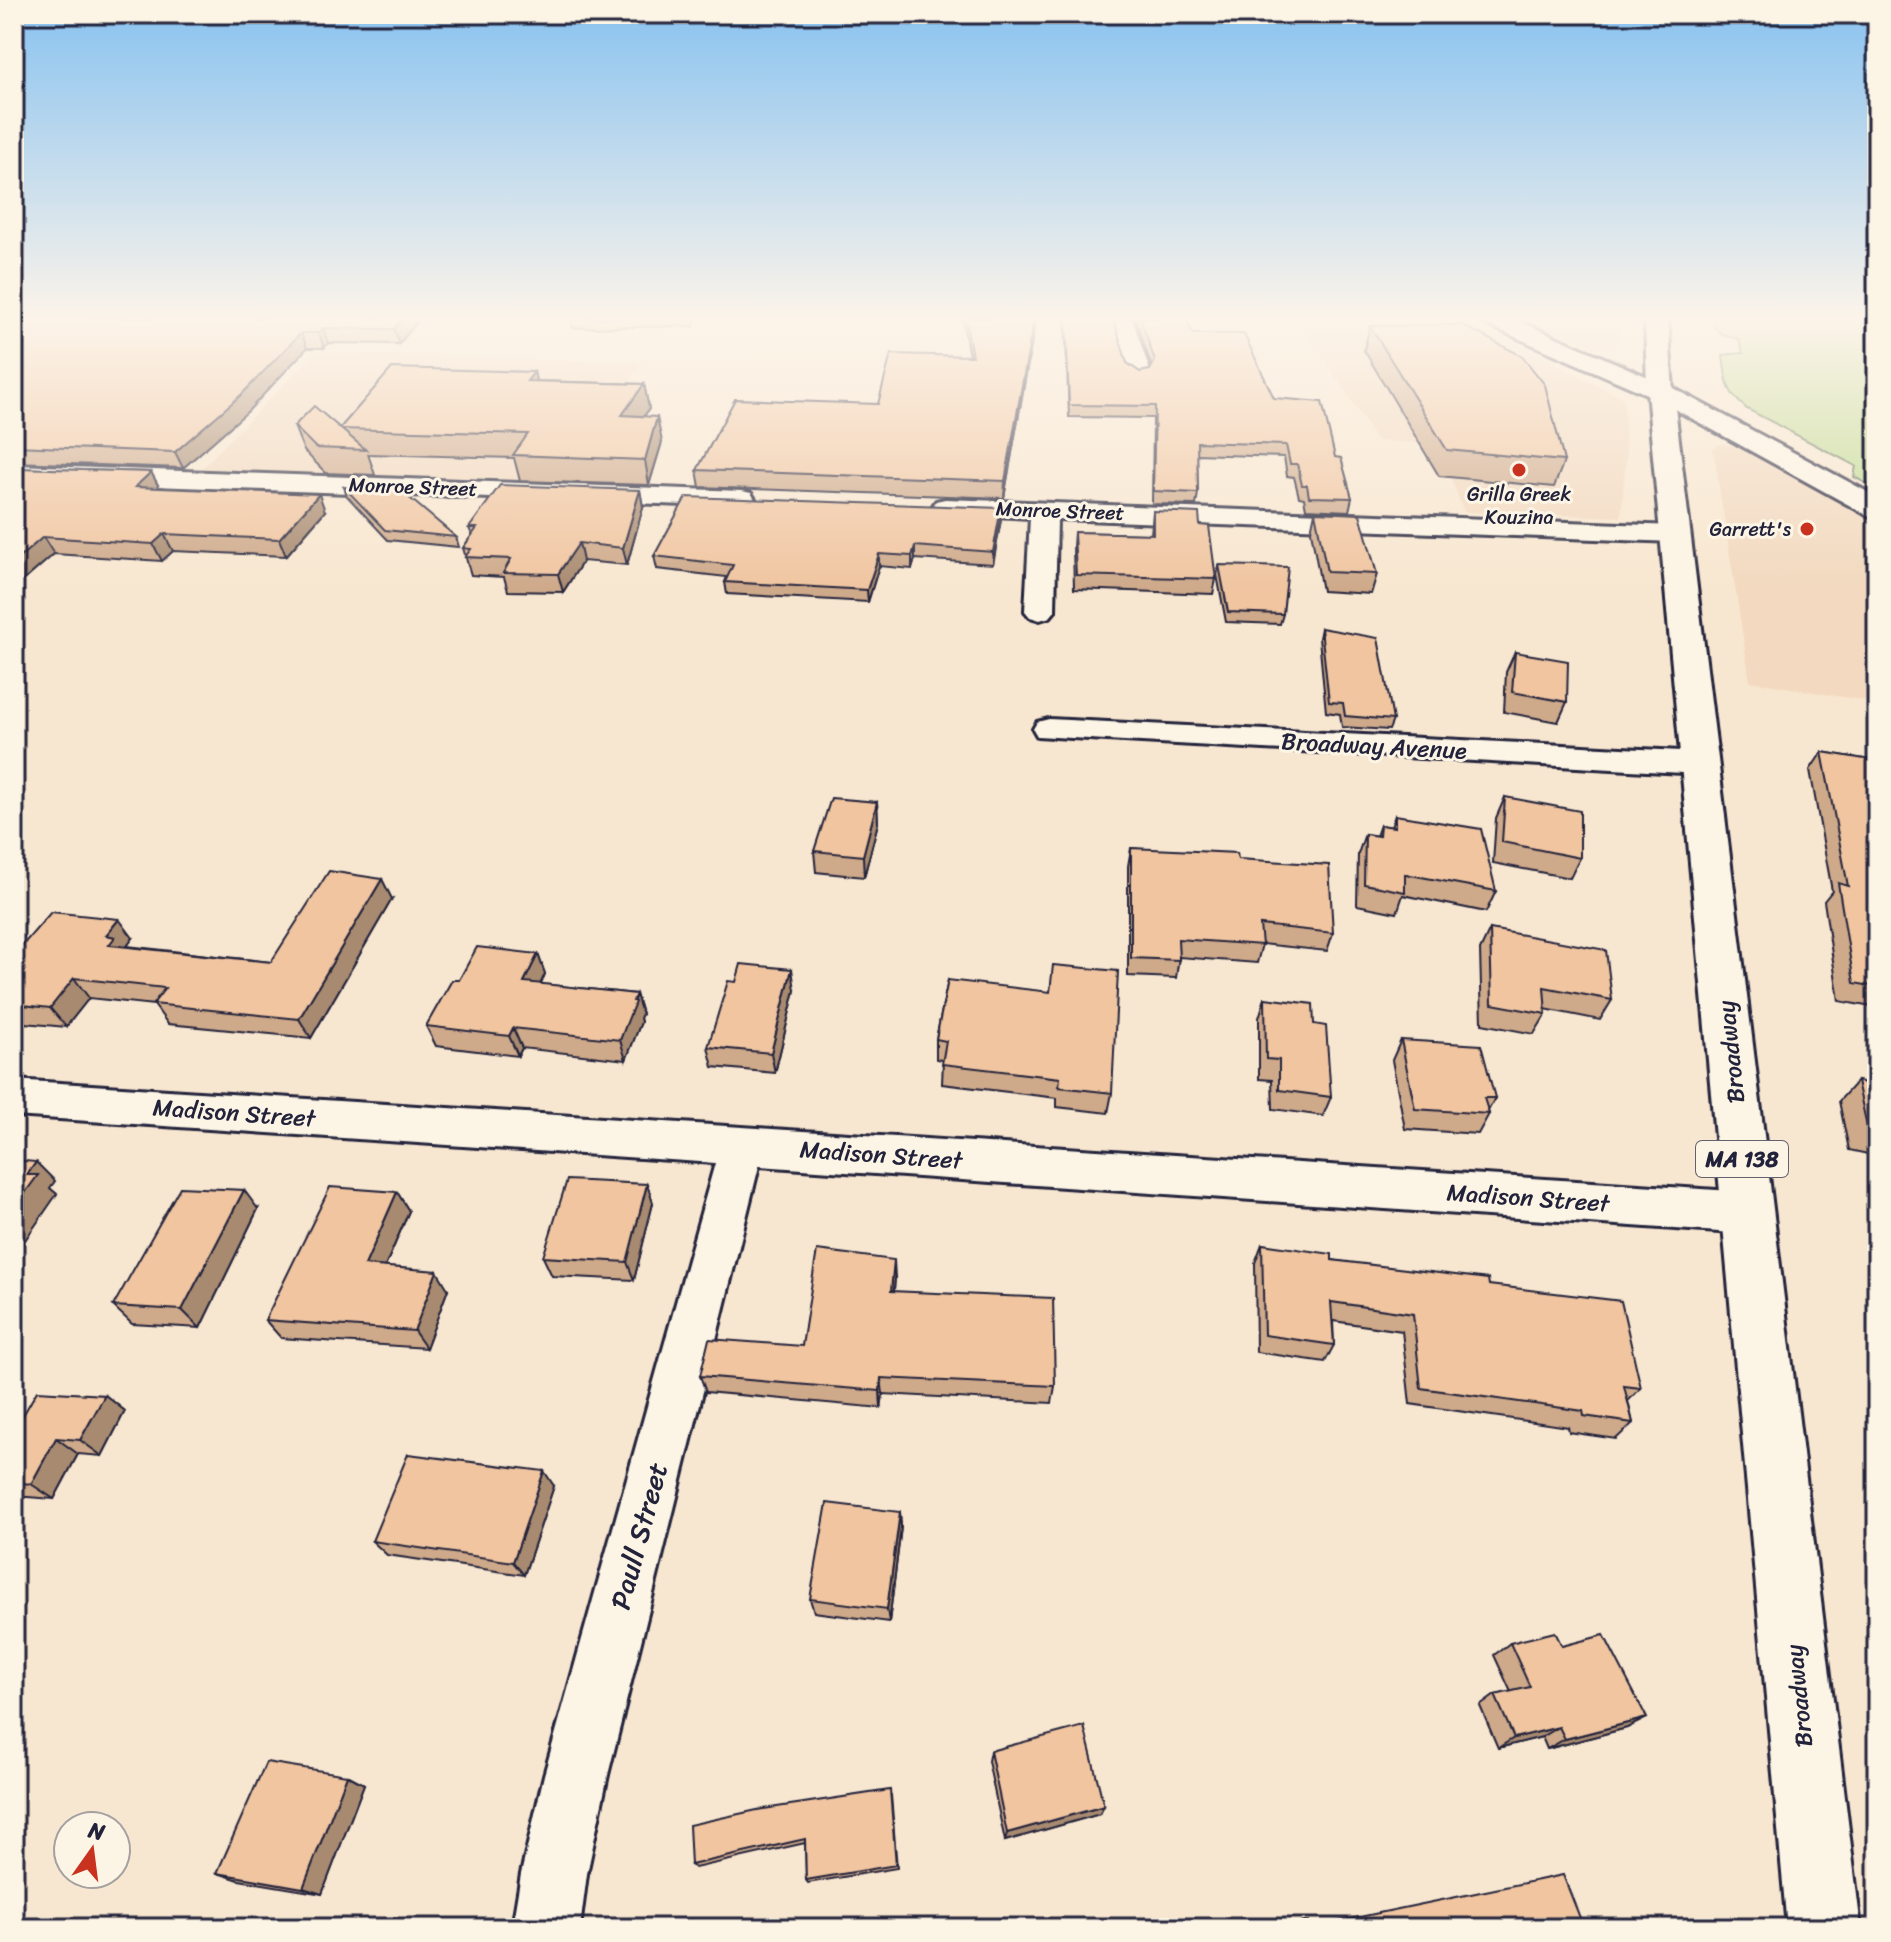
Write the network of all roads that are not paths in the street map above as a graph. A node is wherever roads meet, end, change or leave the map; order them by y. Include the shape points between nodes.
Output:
1 (1662, 409) edge
2 (1692, 409) edge
3 (14, 473) edge
4 (773, 500) edge
5 (916, 506) edge
6 (1877, 509) edge
7 (1044, 510) junction
8 (1675, 534) junction
9 (1040, 611) dead end
10 (1049, 729) dead end
11 (1700, 763) junction
12 (14, 1098) edge
13 (742, 1146) junction
14 (1748, 1213) junction
15 (546, 1928) edge
16 (1824, 1928) edge

1 - 8 main road, Broadway / MA 138
2 - 6 main road
3 - 4 street, Monroe Street
5 - 7 street, Monroe Street
7 - 8 street, Monroe Street
7 - 9 street
8 - 11 main road, Broadway / MA 138
10 - 11 street, Broadway Avenue
11 - 14 main road, Broadway / MA 138
12 - 13 street, Madison Street
13 - 14 street, Madison Street
13 - 15 street, Paull Street via 576,1775
14 - 16 main road, Broadway / MA 138

